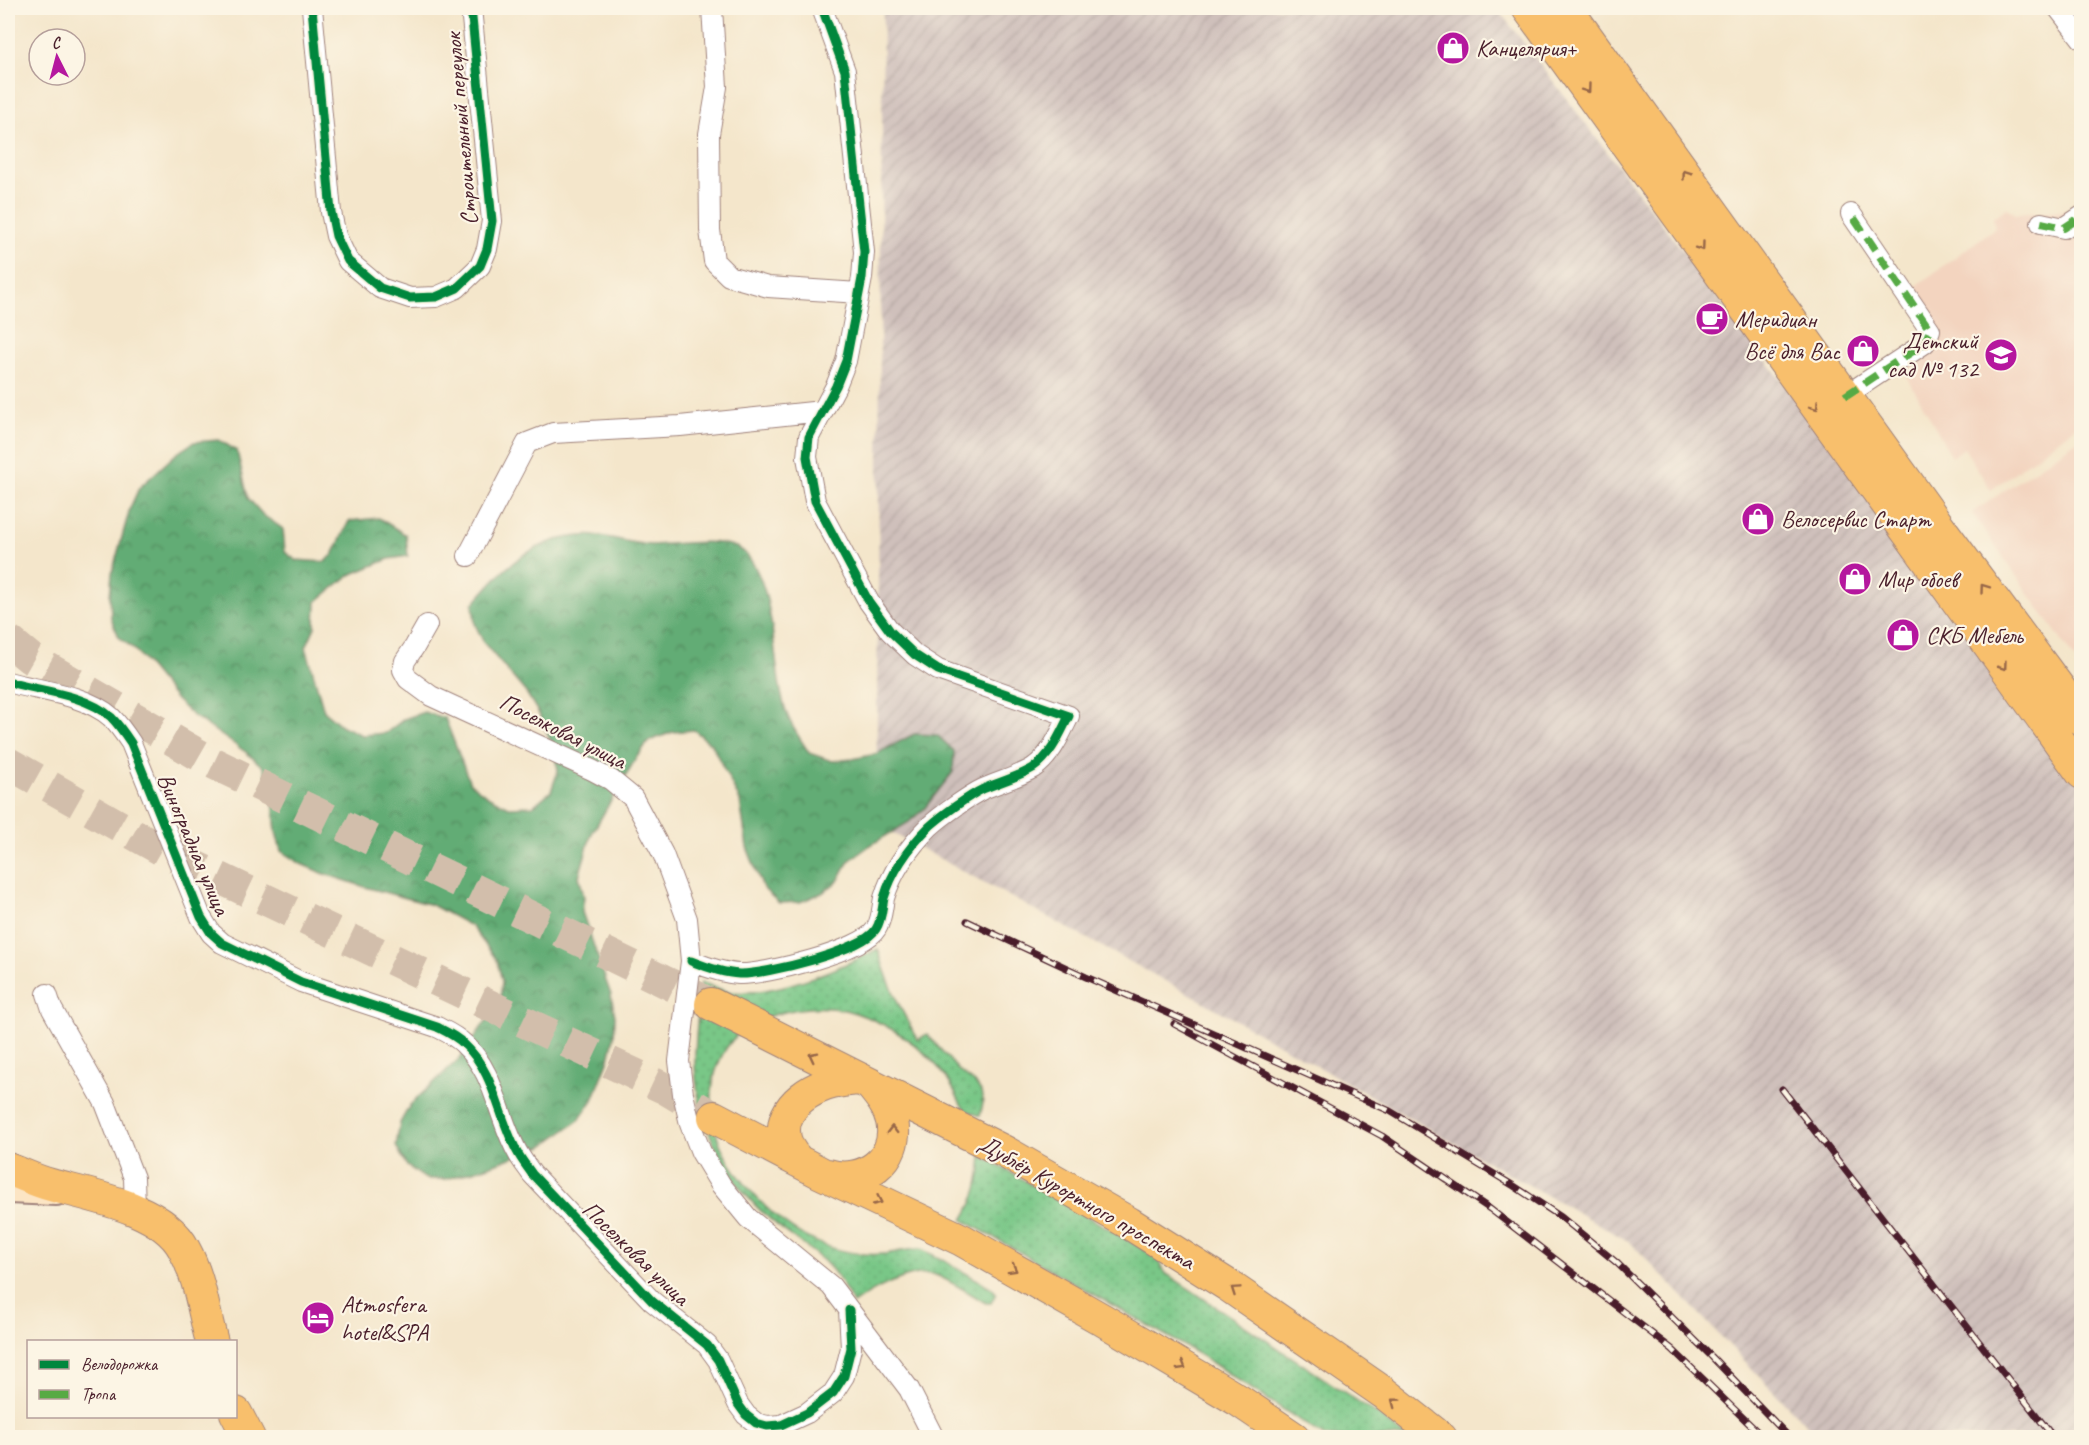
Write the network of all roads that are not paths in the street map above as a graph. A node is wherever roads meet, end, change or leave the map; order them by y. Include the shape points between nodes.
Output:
1 (312, 8) edge
2 (471, 8) edge
3 (712, 8) edge
4 (822, 8) edge
5 (1528, 8) edge
6 (1566, 8) edge
7 (2058, 8) edge
8 (2082, 39) edge
9 (1851, 214) dead end
10 (2082, 216) edge
11 (2042, 223) dead end
12 (859, 293) junction
13 (1845, 396) junction
14 (822, 411) junction
15 (468, 556) dead end
16 (427, 625) dead end
17 (8, 682) edge
18 (2082, 719) edge
19 (2082, 773) edge
20 (691, 961) junction
21 (47, 994) dead end
22 (711, 1004) tunnel mouth
23 (466, 1045) joint
24 (865, 1082) junction
25 (714, 1117) tunnel mouth
26 (809, 1167) junction
27 (8, 1169) edge
28 (8, 1190) edge
29 (84, 1192) junction
30 (135, 1208) junction
31 (849, 1310) junction
32 (212, 1340) edge
33 (237, 1415) edge
34 (249, 1437) edge
35 (934, 1437) edge
36 (1293, 1437) edge
37 (1442, 1437) edge

1 - 2 street, Строительный переулок via 336,236 348,261 380,288 410,298 436,297 457,288 480,266 487,249 492,221
3 - 12 street via 717,87 709,134 714,261 729,276 768,287
4 - 12 street via 848,89 864,252
5 -> 19 main road
13 -> 6 main road
7 - 8 street
9 - 13 street via 1930,330 1924,343
10 - 11 street via 2064,228
12 - 14 street via 846,362
18 -> 13 main road
14 - 15 street via 680,426 553,433 527,443
14 - 20 street via 809,437 807,457 815,501 869,602 890,631 938,670 1069,716 1056,744 1034,767 979,790 931,825 898,865 876,930 862,940 827,955 756,974 738,974
16 - 20 street, Поселковая улица via 405,660 403,670 408,679 431,696 611,780 633,798 663,854 687,919
17 - 23 street, Виноградная улица via 78,699 109,715 121,727 131,743 201,917 222,943 301,982 437,1027
20 - 31 street, Поселковая улица via 679,1061 690,1124 701,1152 748,1218 831,1286
21 - 30 street via 105,1103 134,1178
24 -> 22 main road, Дублёр Курортного проспекта
23 - 31 street, Поселковая улица via 489,1079 518,1154 532,1174 652,1301 707,1345 738,1404 756,1423 782,1425 807,1413 833,1393 844,1376 851,1348
24 - 26 main road via 836,1082 816,1089 790,1109 784,1135 790,1152
26 -> 24 main road via 843,1179 862,1176 878,1166 889,1150 893,1132 890,1114 880,1095
37 -> 24 main road, Дублёр Курортного проспекта via 1229,1286 1129,1223 1005,1152
25 - 26 main road
26 -> 36 main road via 962,1240 1238,1400
27 - 29 main road
28 - 29 street
29 - 30 main road
30 - 32 main road via 171,1232 183,1246 194,1271
31 - 35 street via 909,1389
33 - 34 main road

